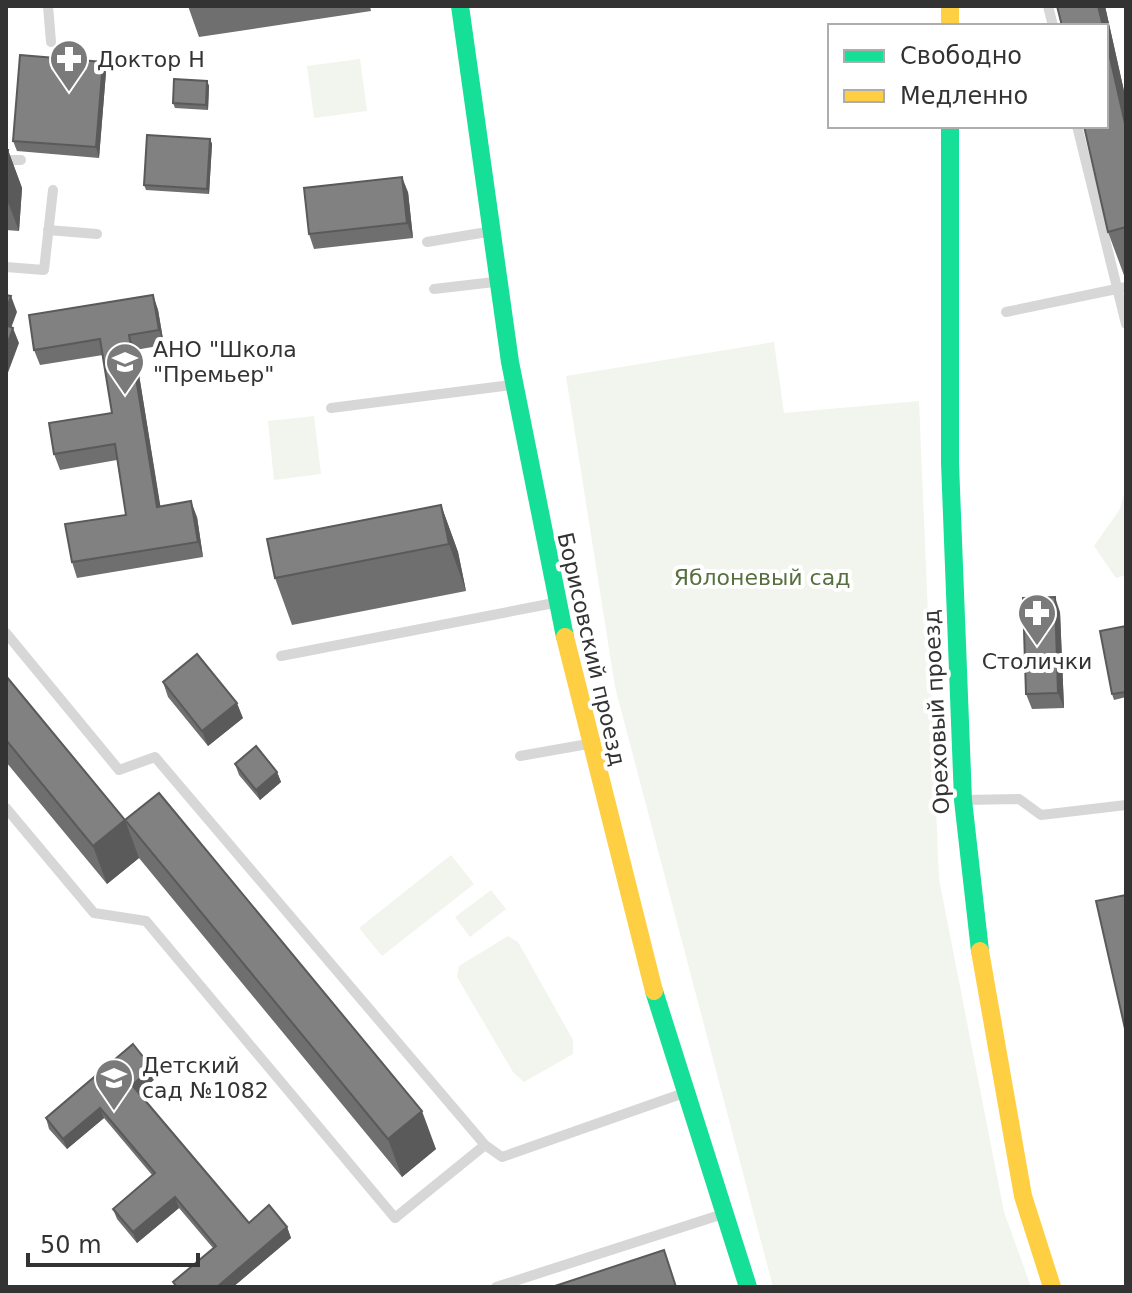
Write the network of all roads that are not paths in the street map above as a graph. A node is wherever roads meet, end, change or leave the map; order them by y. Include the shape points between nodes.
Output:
1 (48, 6) edge
2 (460, 6) edge
3 (51, 42) dead end
4 (950, 128) edge
5 (1078, 128) edge
6 (6, 160) edge
7 (21, 160) dead end
8 (53, 190) dead end
9 (48, 230) junction
10 (489, 232) junction
11 (97, 234) dead end
12 (427, 242) dead end
13 (6, 267) edge
14 (496, 282) junction
15 (1121, 288) edge
16 (434, 289) dead end
17 (1006, 312) dead end
18 (1126, 324) edge
19 (513, 385) junction
20 (331, 408) dead end
21 (555, 603) junction
22 (6, 633) edge
23 (281, 656) dead end
24 (590, 744) junction
25 (520, 756) dead end
26 (963, 800) junction
27 (1126, 805) edge
28 (6, 808) edge
29 (685, 1092) junction
30 (485, 1145) junction
31 (724, 1214) junction
32 (496, 1287) edge
33 (748, 1287) edge
34 (1052, 1287) edge

1 - 3 lane
2 - 10 street, Борисовский проезд
4 - 26 street, Ореховый проезд via 950,463
5 - 15 lane
6 - 7 lane
8 - 9 lane
9 - 11 lane
9 - 13 lane via 44,270
10 - 12 lane
10 - 14 street, Борисовский проезд
14 - 16 lane
14 - 19 street, Борисовский проезд
15 - 17 lane
15 - 18 lane
19 - 20 lane
19 - 21 street, Борисовский проезд
21 - 23 lane
21 - 24 street, Борисовский проезд
22 - 30 lane via 119,770 155,757
24 - 25 lane
24 - 29 street, Борисовский проезд via 641,947
26 - 27 lane via 1019,799 1041,815
26 - 34 street, Ореховый проезд via 979,947 1023,1196
28 - 30 lane via 94,913 146,921 395,1218
29 - 30 lane via 502,1157
29 - 31 street, Борисовский проезд
31 - 32 lane
31 - 33 street, Борисовский проезд

